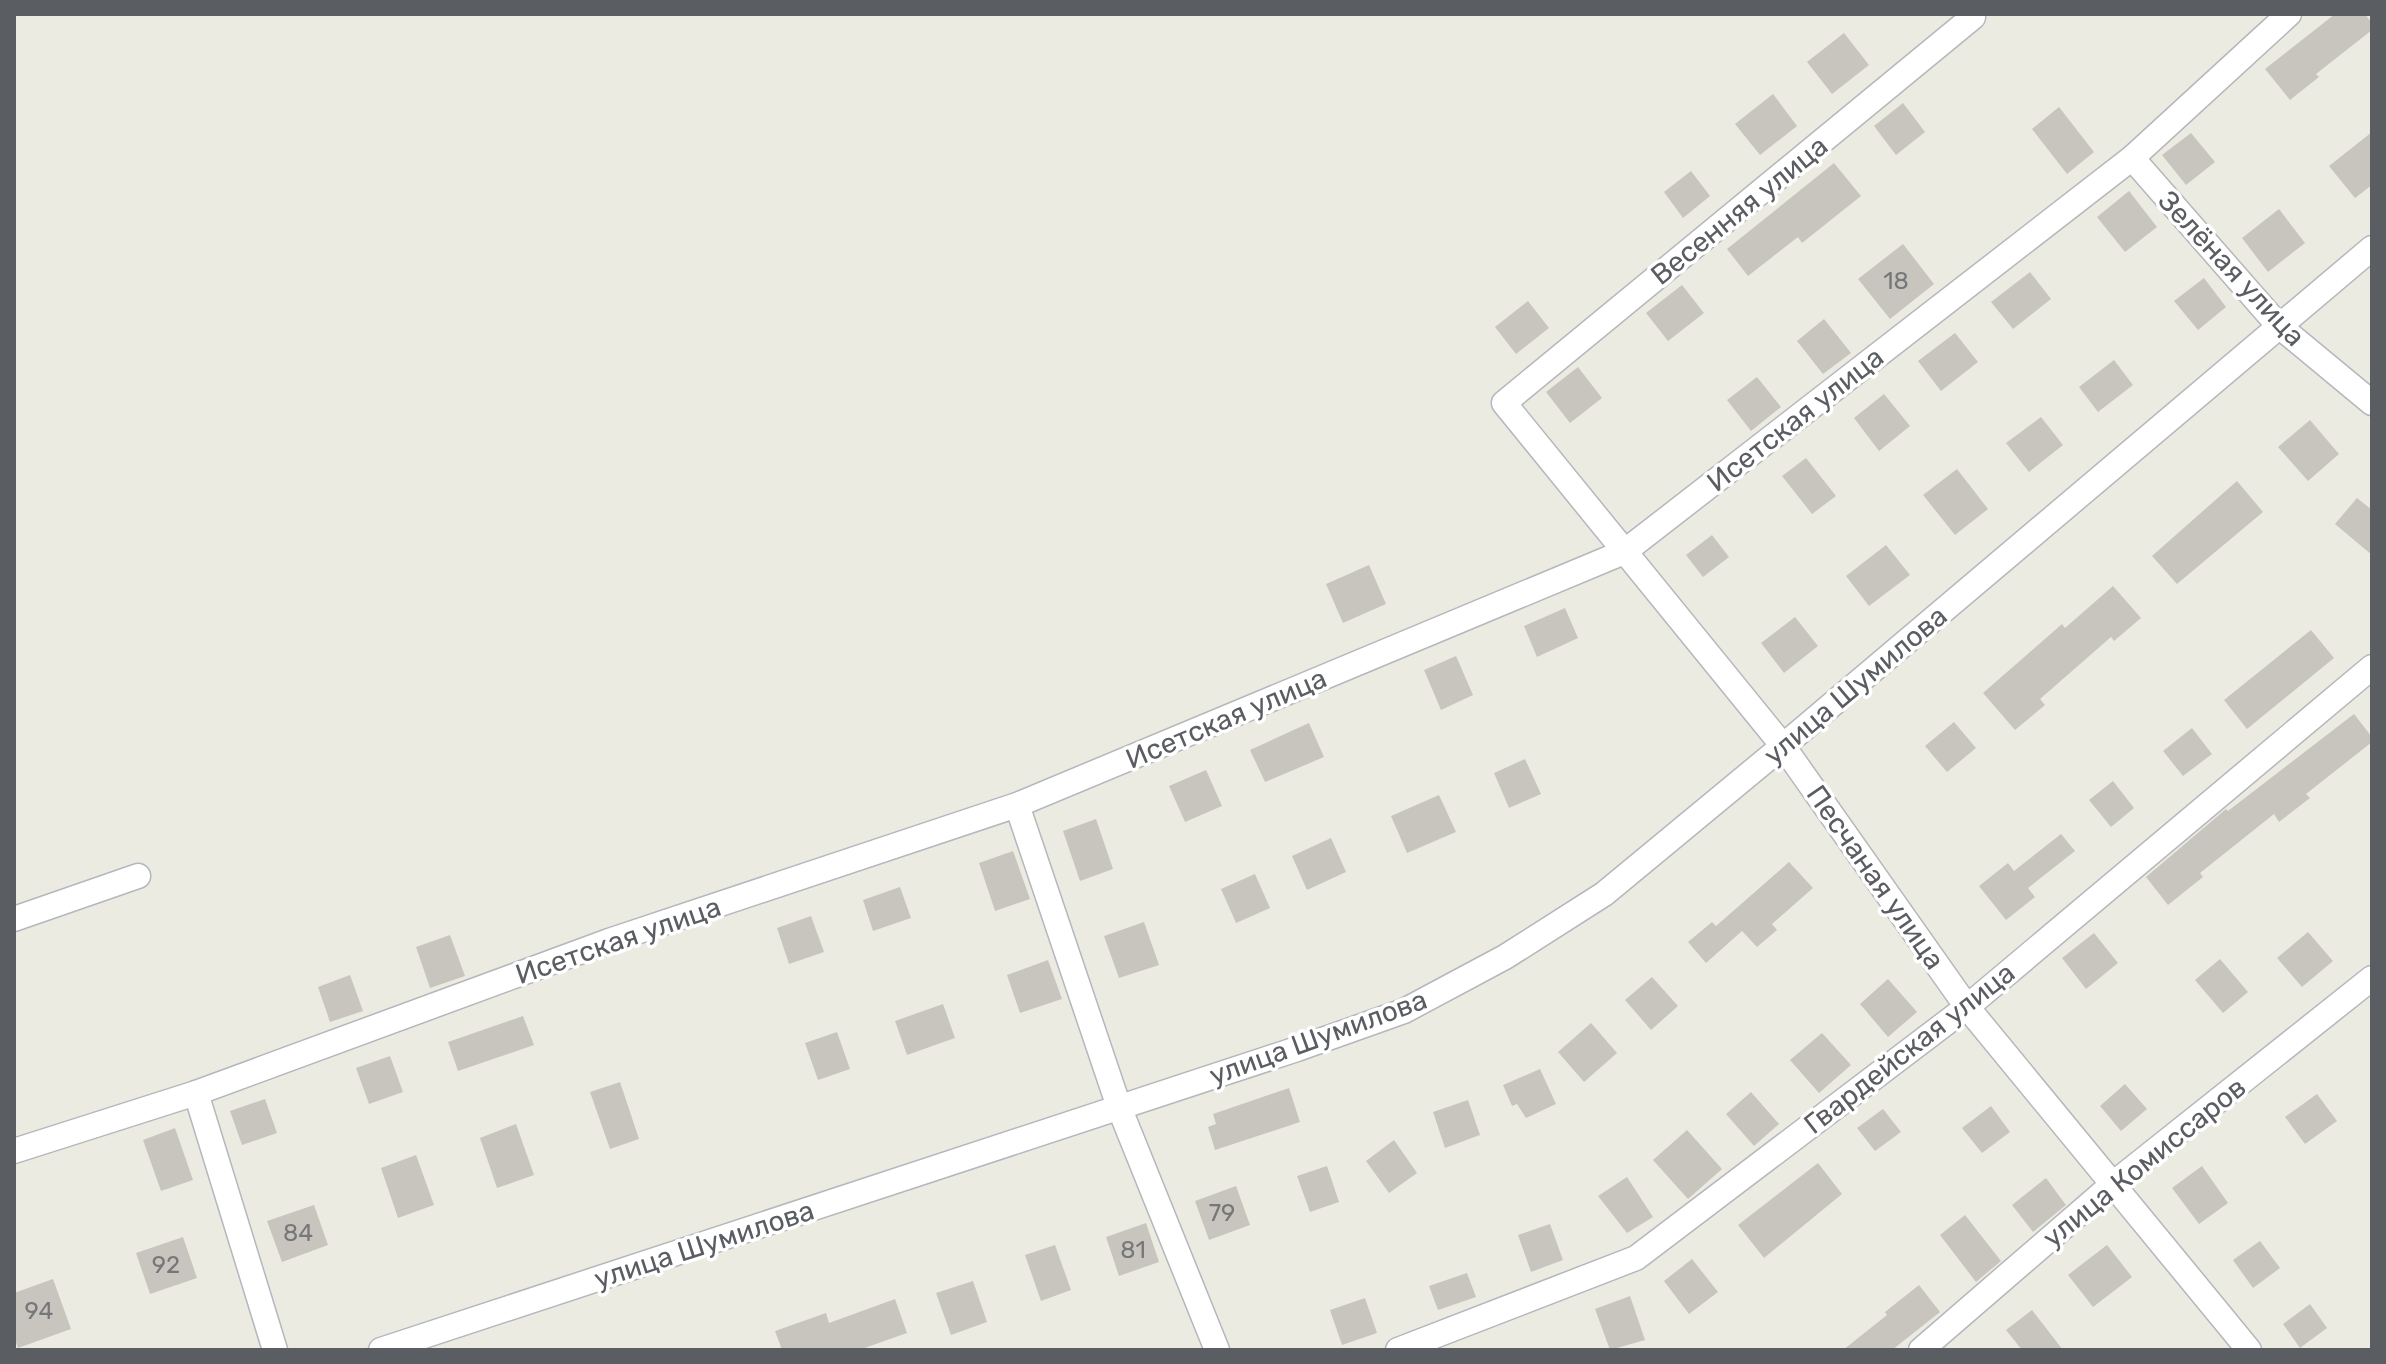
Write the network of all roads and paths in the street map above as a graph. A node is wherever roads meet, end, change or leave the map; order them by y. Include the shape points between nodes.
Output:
1 (2289, 14) edge
2 (1973, 17) dead end
3 (2132, 158) junction
4 (2372, 248) edge
5 (2279, 326) junction
6 (1504, 403) joint
7 (2372, 403) edge
8 (1624, 552) junction
9 (2372, 667) edge
10 (1783, 746) junction
11 (1017, 805) junction
12 (138, 876) dead end
13 (14, 919) edge
14 (2372, 978) edge
15 (1967, 1007) junction
16 (196, 1093) junction
17 (1119, 1107) junction
18 (14, 1151) edge
19 (2113, 1184) junction
20 (275, 1350) edge
21 (381, 1350) edge
22 (1217, 1350) edge
23 (1398, 1350) edge
24 (1921, 1350) edge
25 (2249, 1350) edge

1 - 3 street, Исетская улица
2 - 6 street, Весенняя улица
3 - 5 street, Зелёная улица
3 - 8 street, Исетская улица
4 - 5 street, улица Шумилова
5 - 7 street, Зелёная улица
5 - 10 street, улица Шумилова
6 - 8 street, Песчаная улица
8 - 10 street, Песчаная улица
8 - 11 street, Исетская улица
9 - 15 street, Гвардейская улица
10 - 15 street, Песчаная улица
10 - 17 street, улица Шумилова via 1604,894 1505,957 1404,1011
11 - 16 street, Исетская улица via 609,941
11 - 17 street
12 - 13 street
14 - 19 street, улица Комиссаров
15 - 19 street, Песчаная улица
15 - 23 street, Гвардейская улица via 1636,1258
16 - 18 street, Исетская улица
16 - 20 street
17 - 21 street, улица Шумилова
17 - 22 street
19 - 24 street, улица Комиссаров
19 - 25 street, Песчаная улица

